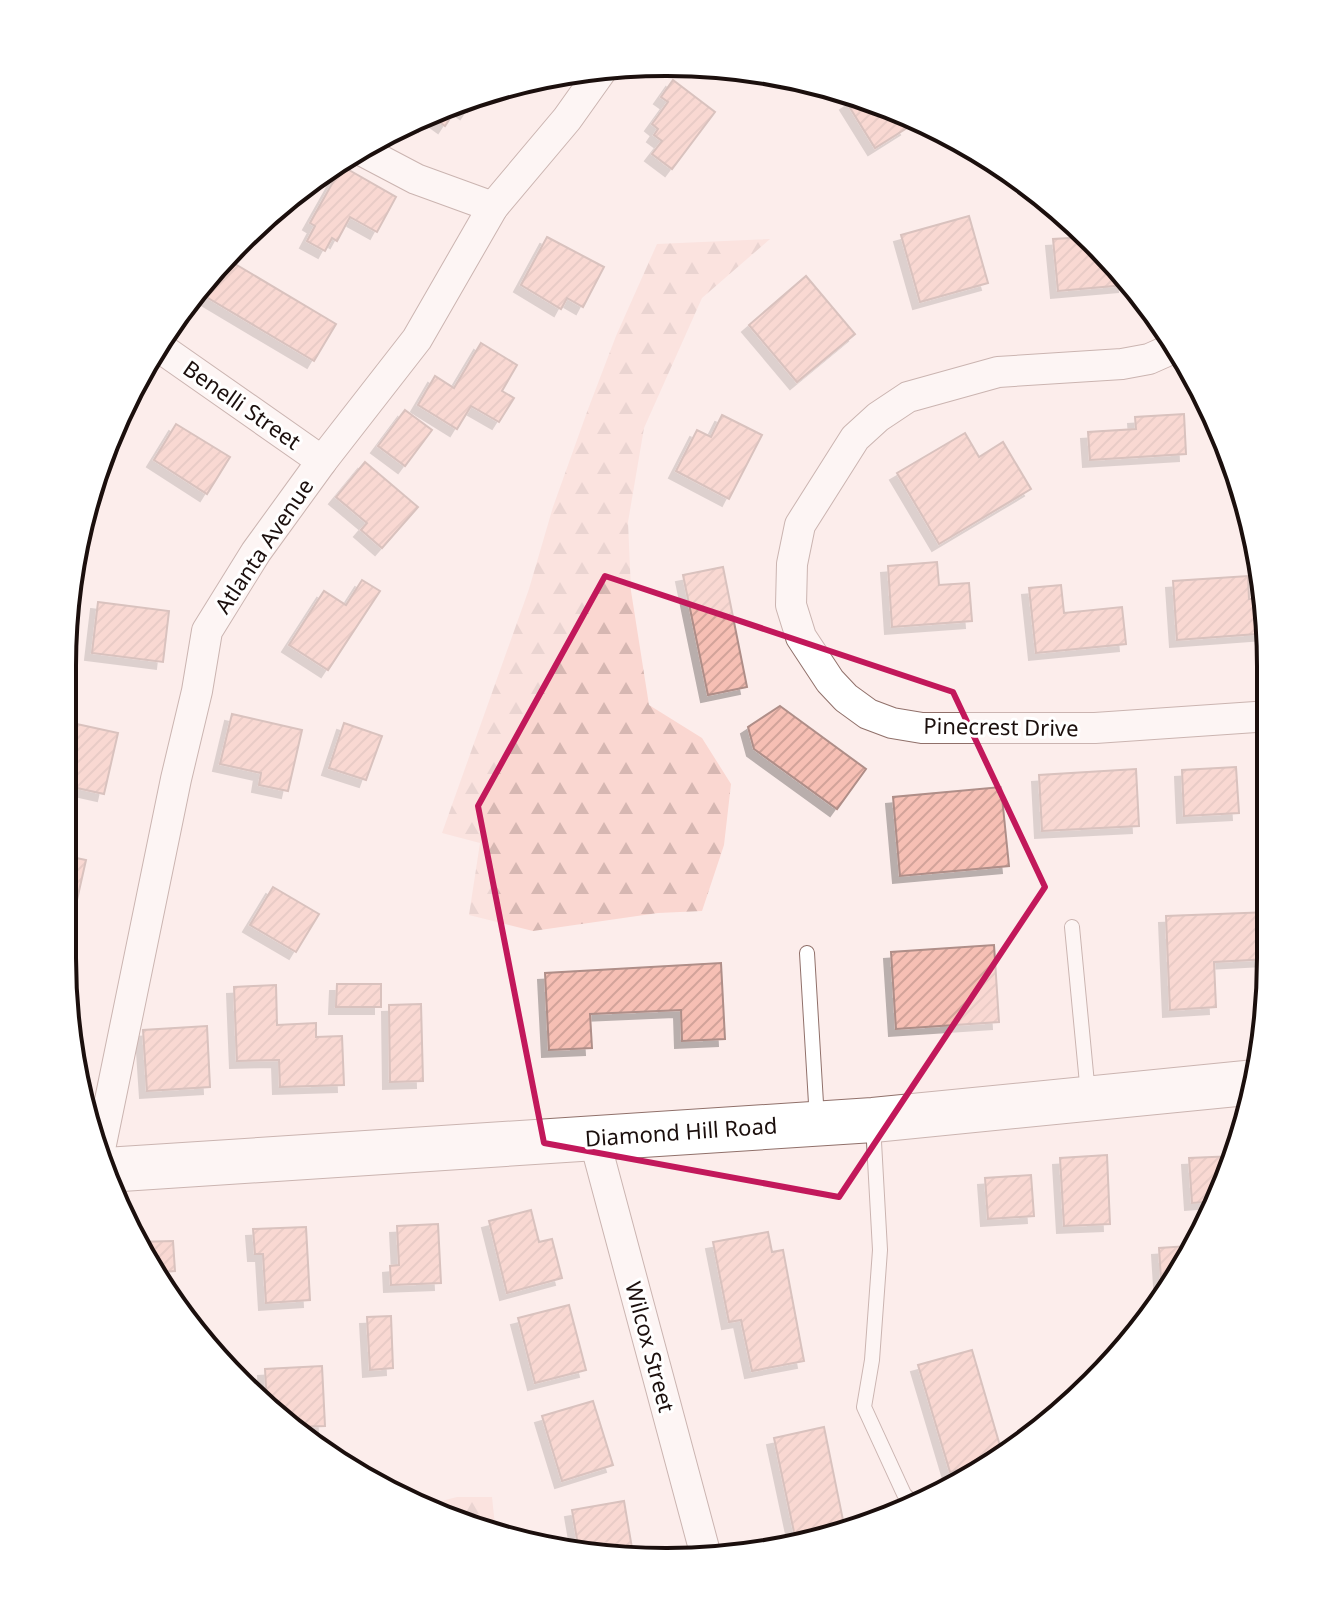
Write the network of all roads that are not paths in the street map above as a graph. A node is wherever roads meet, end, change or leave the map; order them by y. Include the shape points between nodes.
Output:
1 (594, 80) edge
2 (371, 155) edge
3 (493, 207) junction
4 (167, 352) edge
5 (1166, 352) edge
6 (322, 461) junction
7 (1257, 717) edge
8 (1072, 927) dead end
9 (807, 953) dead end
10 (1244, 1083) edge
11 (1088, 1099) junction
12 (873, 1120) junction
13 (817, 1124) junction
14 (103, 1134) edge
15 (594, 1138) junction
16 (116, 1169) edge
17 (906, 1497) edge
18 (704, 1547) edge

1 - 3 street, Atlanta Avenue
2 - 3 street via 416,179
3 - 6 street, Atlanta Avenue via 417,339
4 - 6 street, Benelli Street
5 - 7 street, Pinecrest Drive via 1122,364 998,372 908,397 888,410 855,438 800,525 791,605 801,637 830,681 868,714 892,723 922,728 1095,728
6 - 14 street, Atlanta Avenue via 207,631
8 - 11 lane
9 - 13 lane
10 - 11 main road, Diamond Hill Road
11 - 12 main road, Diamond Hill Road
12 - 13 main road, Diamond Hill Road
12 - 17 lane via 880,1250 864,1407
13 - 15 main road, Diamond Hill Road
15 - 16 main road, Diamond Hill Road
15 - 18 street, Wilcox Street

